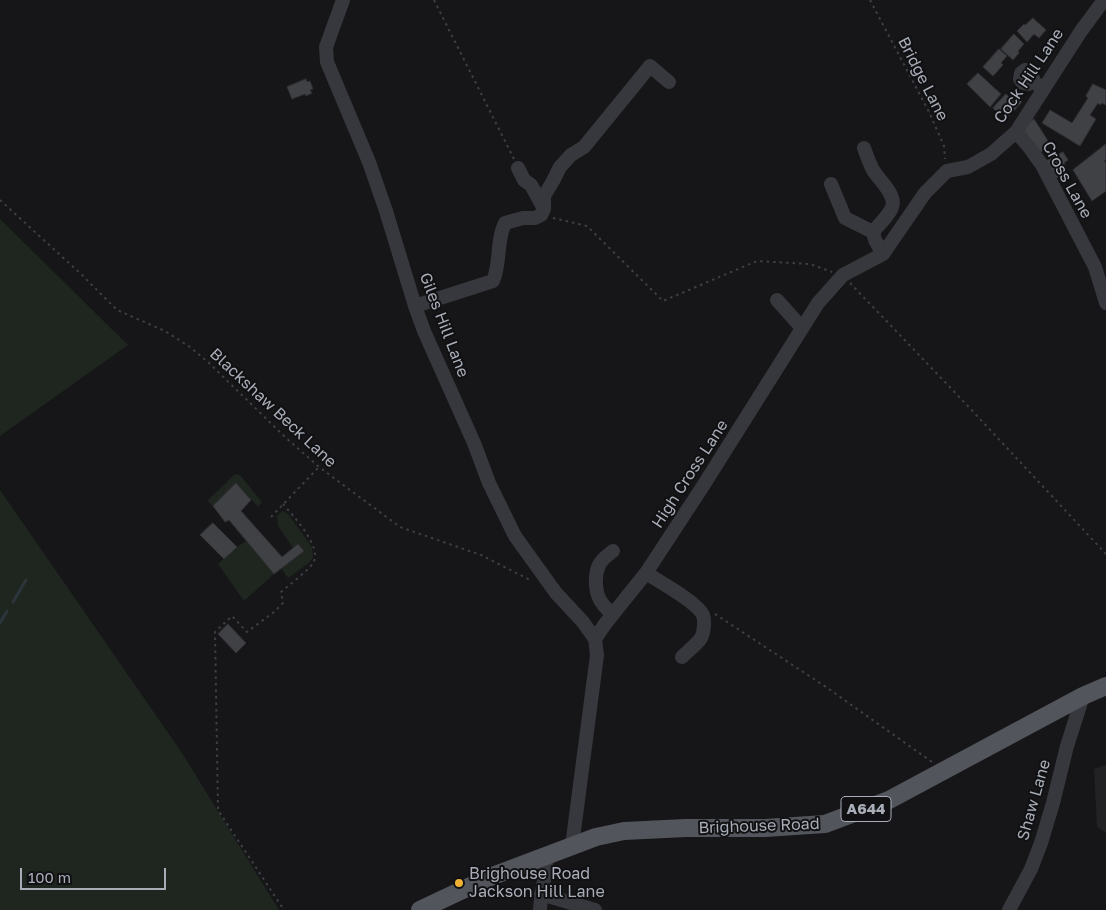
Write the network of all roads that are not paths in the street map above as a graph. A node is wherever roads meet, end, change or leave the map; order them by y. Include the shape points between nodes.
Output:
1 (343, 0) edge
2 (1104, 0) edge
3 (670, 82) dead end
4 (1016, 132) junction
5 (864, 148) dead end
6 (518, 168) road end
7 (947, 171) joint
8 (831, 184) dead end
9 (542, 212) junction
10 (873, 232) junction
11 (882, 254) junction
12 (777, 300) dead end
13 (1106, 303) edge
14 (415, 306) junction
15 (802, 328) junction
16 (613, 551) dead end
17 (646, 573) junction
18 (613, 614) junction
19 (595, 639) junction
20 (682, 657) dead end
21 (1106, 686) edge
22 (1082, 696) junction
23 (572, 846) junction
24 (547, 855) junction
25 (541, 894) junction
26 (420, 910) edge
27 (540, 910) edge
28 (595, 910) edge
29 (1009, 910) edge

1 - 14 street, Giles Hill Lane via 326,47 327,62 369,162
2 - 4 street, Cock Hill Lane via 1039,85
3 - 9 street via 650,66 584,147 560,167 544,196
4 - 7 street, Cock Hill Lane via 991,154 968,167
4 - 13 street, Cross Lane via 1042,165 1095,267
5 - 10 street via 874,171 893,198 889,213
6 - 9 street via 536,194
7 - 11 street, High Cross Lane via 925,193
8 - 10 street via 845,218
9 - 14 street via 535,218 504,223 493,282
10 - 11 street
11 - 15 street, High Cross Lane via 843,276 818,303
12 - 15 street
14 - 19 street, Giles Hill Lane via 515,536 556,593
15 - 17 street, High Cross Lane
16 - 18 street via 599,566 596,583 601,603
17 - 18 street, High Cross Lane
17 - 20 street via 686,598 703,616 702,638
18 - 19 street, High Cross Lane
19 - 23 street via 597,656
21 - 22 main road, A644
22 - 23 main road, Brighouse Road / A644 via 889,800 825,824 624,831
22 - 29 street, Shaw Lane via 1041,842
23 - 24 main road, Brighouse Road / A644
24 - 25 street
24 - 26 main road, Brighouse Road / A644
25 - 27 street
25 - 28 street

